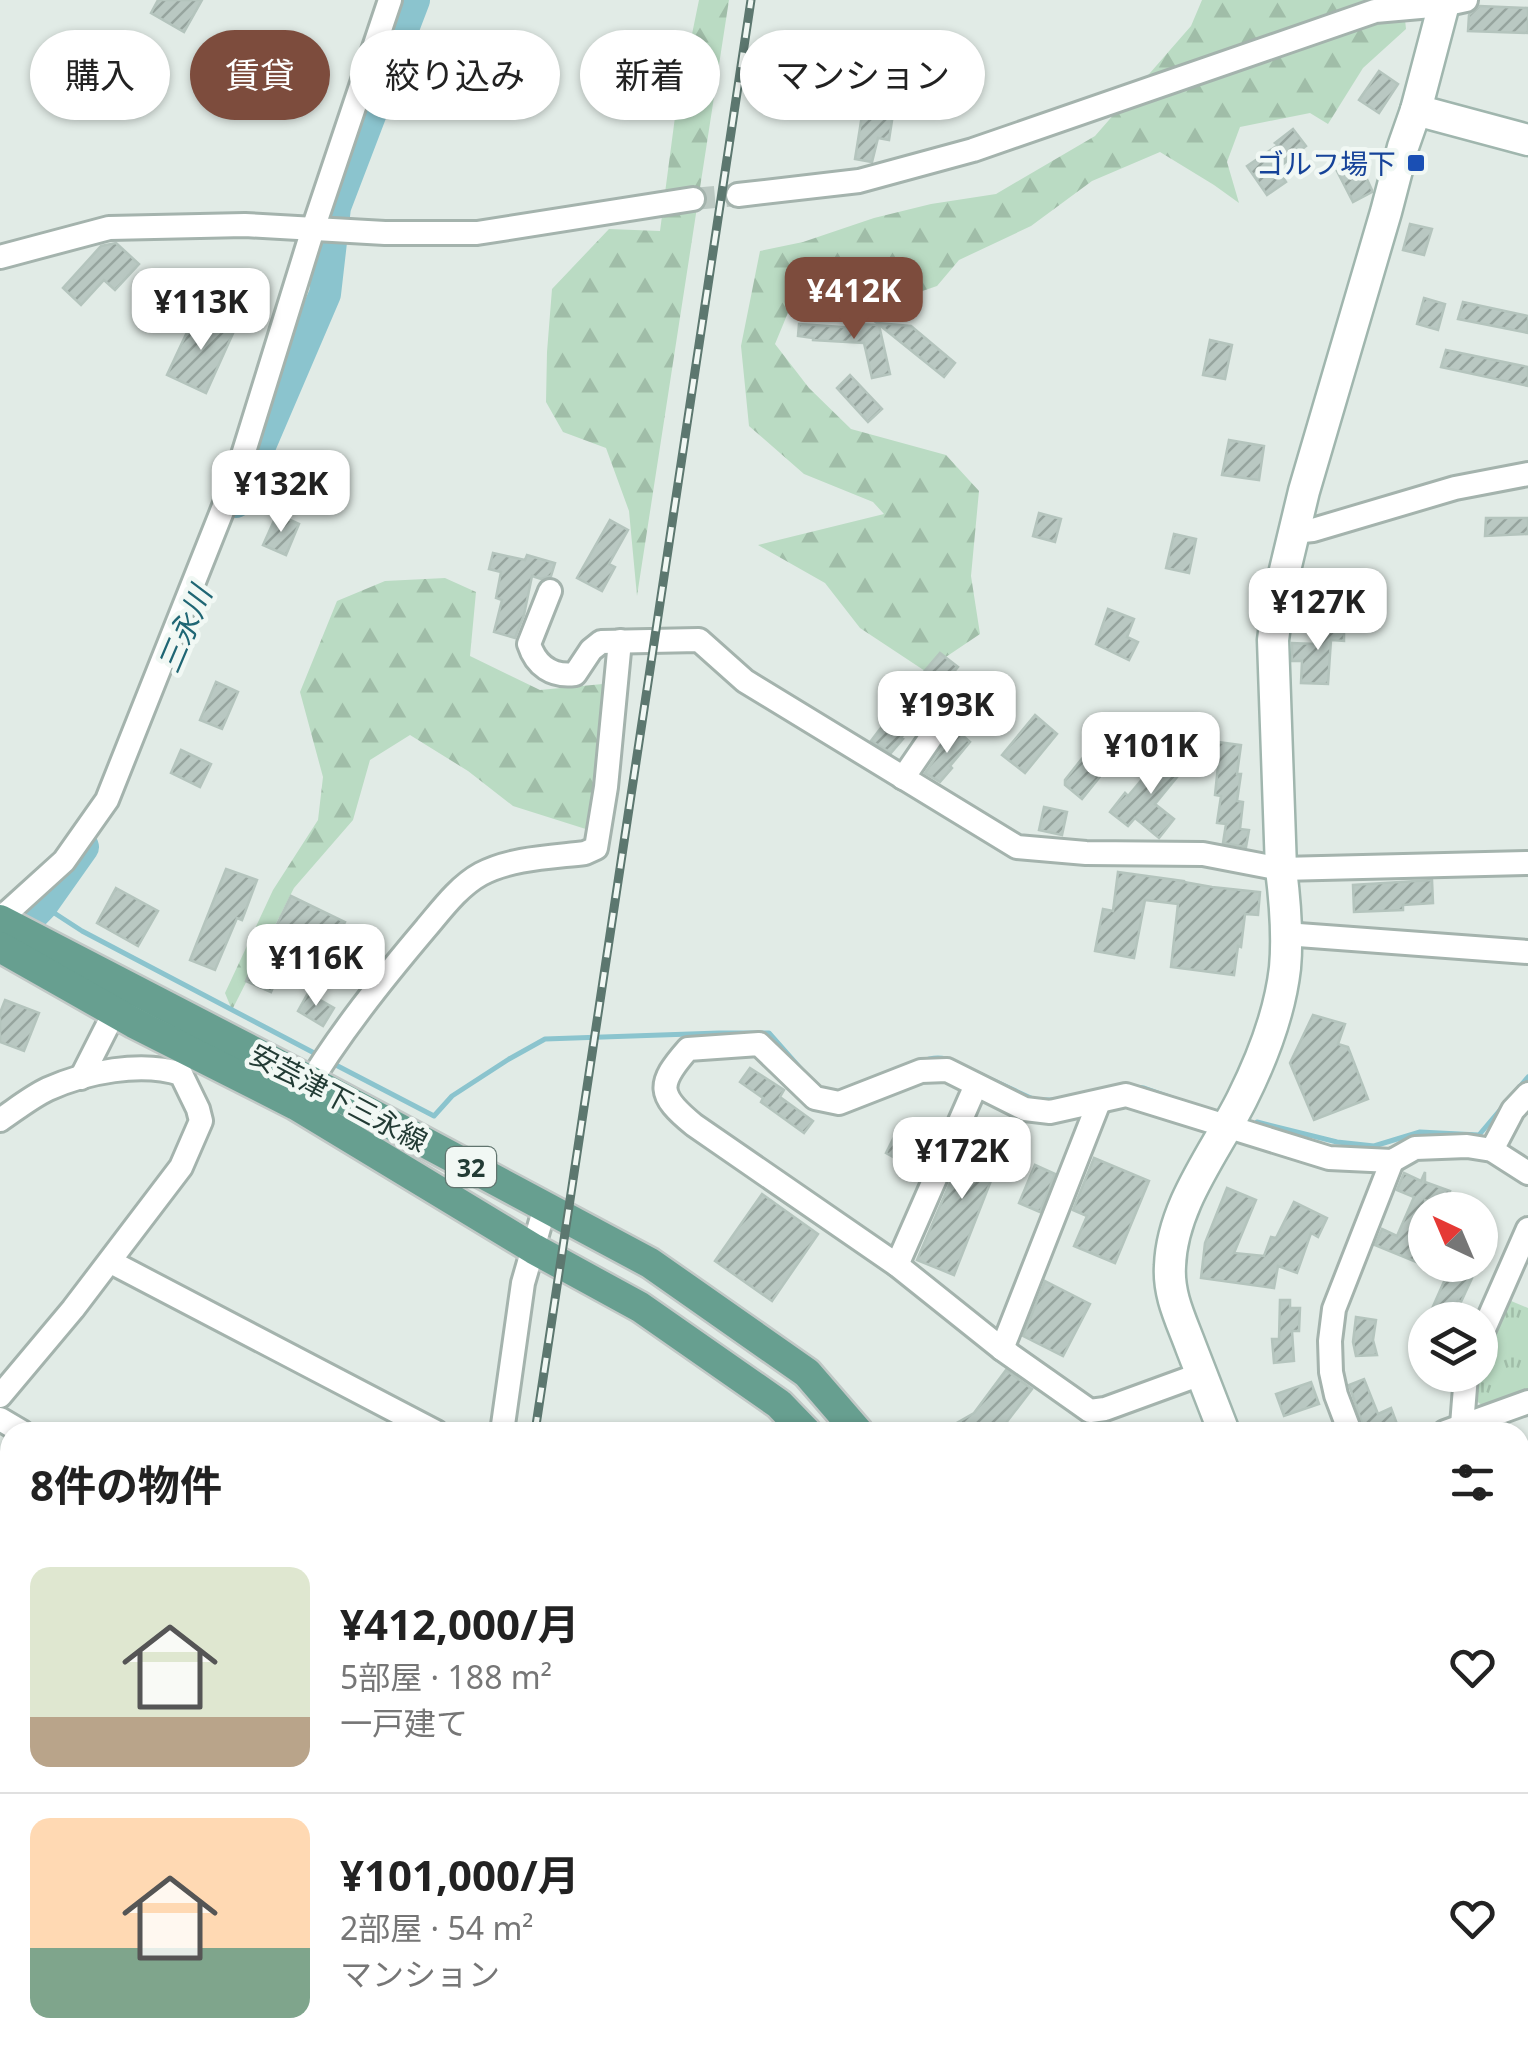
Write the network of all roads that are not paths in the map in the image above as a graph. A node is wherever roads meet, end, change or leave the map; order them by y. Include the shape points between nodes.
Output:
1 (390, 0) edge
2 (1447, 1) edge
3 (1416, 110) junction
4 (1528, 140) edge
5 (738, 195) tunnel mouth
6 (693, 199) tunnel mouth
7 (318, 229) junction
8 (0, 256) edge
9 (1528, 474) edge
10 (1293, 532) junction
11 (550, 591) dead end
12 (620, 641) junction
13 (958, 698) dead end
14 (903, 778) junction
15 (1528, 863) edge
16 (1280, 869) junction
17 (0, 919) edge
18 (1285, 934) junction
19 (0, 947) edge
20 (1528, 952) edge
21 (42, 955) junction
22 (121, 999) junction
23 (314, 1076) junction
24 (81, 1078) junction
25 (976, 1085) junction
26 (1528, 1094) edge
27 (1099, 1102) junction
28 (0, 1120) edge
29 (1224, 1128) junction
30 (1492, 1150) junction
31 (1392, 1161) junction
32 (1528, 1172) edge
33 (545, 1207) junction
34 (1528, 1229) edge
35 (534, 1248) junction
36 (111, 1262) junction
37 (896, 1264) junction
38 (1496, 1302) edge
39 (1002, 1350) junction
40 (1201, 1374) junction
41 (1463, 1392) edge
42 (0, 1396) edge
43 (1528, 1402) edge
44 (417, 1422) edge
45 (503, 1422) edge
46 (796, 1422) edge
47 (849, 1422) edge
48 (1220, 1422) edge
49 (1346, 1422) edge
50 (1458, 1422) edge
51 (1477, 1422) edge

1 - 7 street
2 - 3 street
2 - 5 street via 1374,11 973,150 878,176
3 - 4 street
3 - 10 street
6 - 7 street via 477,233
7 - 8 street via 109,228
7 - 17 street via 238,471 107,800 64,861
9 - 10 street
10 - 16 street via 1273,640
11 - 12 street via 529,644 549,671 575,674 601,642
12 - 14 street via 698,640 745,681
12 - 23 street via 596,848 500,867 471,880 406,952
13 - 14 street
14 - 16 street via 1017,847 1203,854
15 - 16 street
16 - 18 street
17 - 21 main road, 安芸津下三永線 / 32
18 - 20 street
18 - 29 street via 1275,1015
19 - 21 main road, 安芸津下三永線 / 32
21 - 22 main road, 安芸津下三永線 / 32
22 - 23 main road, 安芸津下三永線 / 32
22 - 24 street
23 - 33 main road, 安芸津下三永線 / 32
23 - 35 main road, 安芸津下三永線 / 32
24 - 28 street via 46,1090
24 - 36 street via 127,1068 181,1074 201,1121 181,1167
25 - 27 street via 1050,1112
25 - 37 street
25 - 37 street via 947,1070 920,1071 839,1104 814,1098 759,1044 688,1049 669,1070 665,1090 673,1108
26 - 30 street
27 - 29 street via 1126,1096
27 - 39 street
29 - 31 street via 1329,1158
29 - 40 street via 1189,1196 1170,1264 1171,1295
30 - 31 street via 1415,1148
30 - 32 street
31 - 49 street via 1334,1308 1331,1372
33 - 35 street
33 - 47 main road, 安芸津下三永線 / 32 via 650,1263 807,1373
34 - 38 street
35 - 45 street
35 - 46 main road, 安芸津下三永線 / 32 via 640,1308
36 - 42 street
36 - 44 street
37 - 39 street
39 - 40 street via 1090,1411
40 - 48 street
41 - 50 street
43 - 51 street

